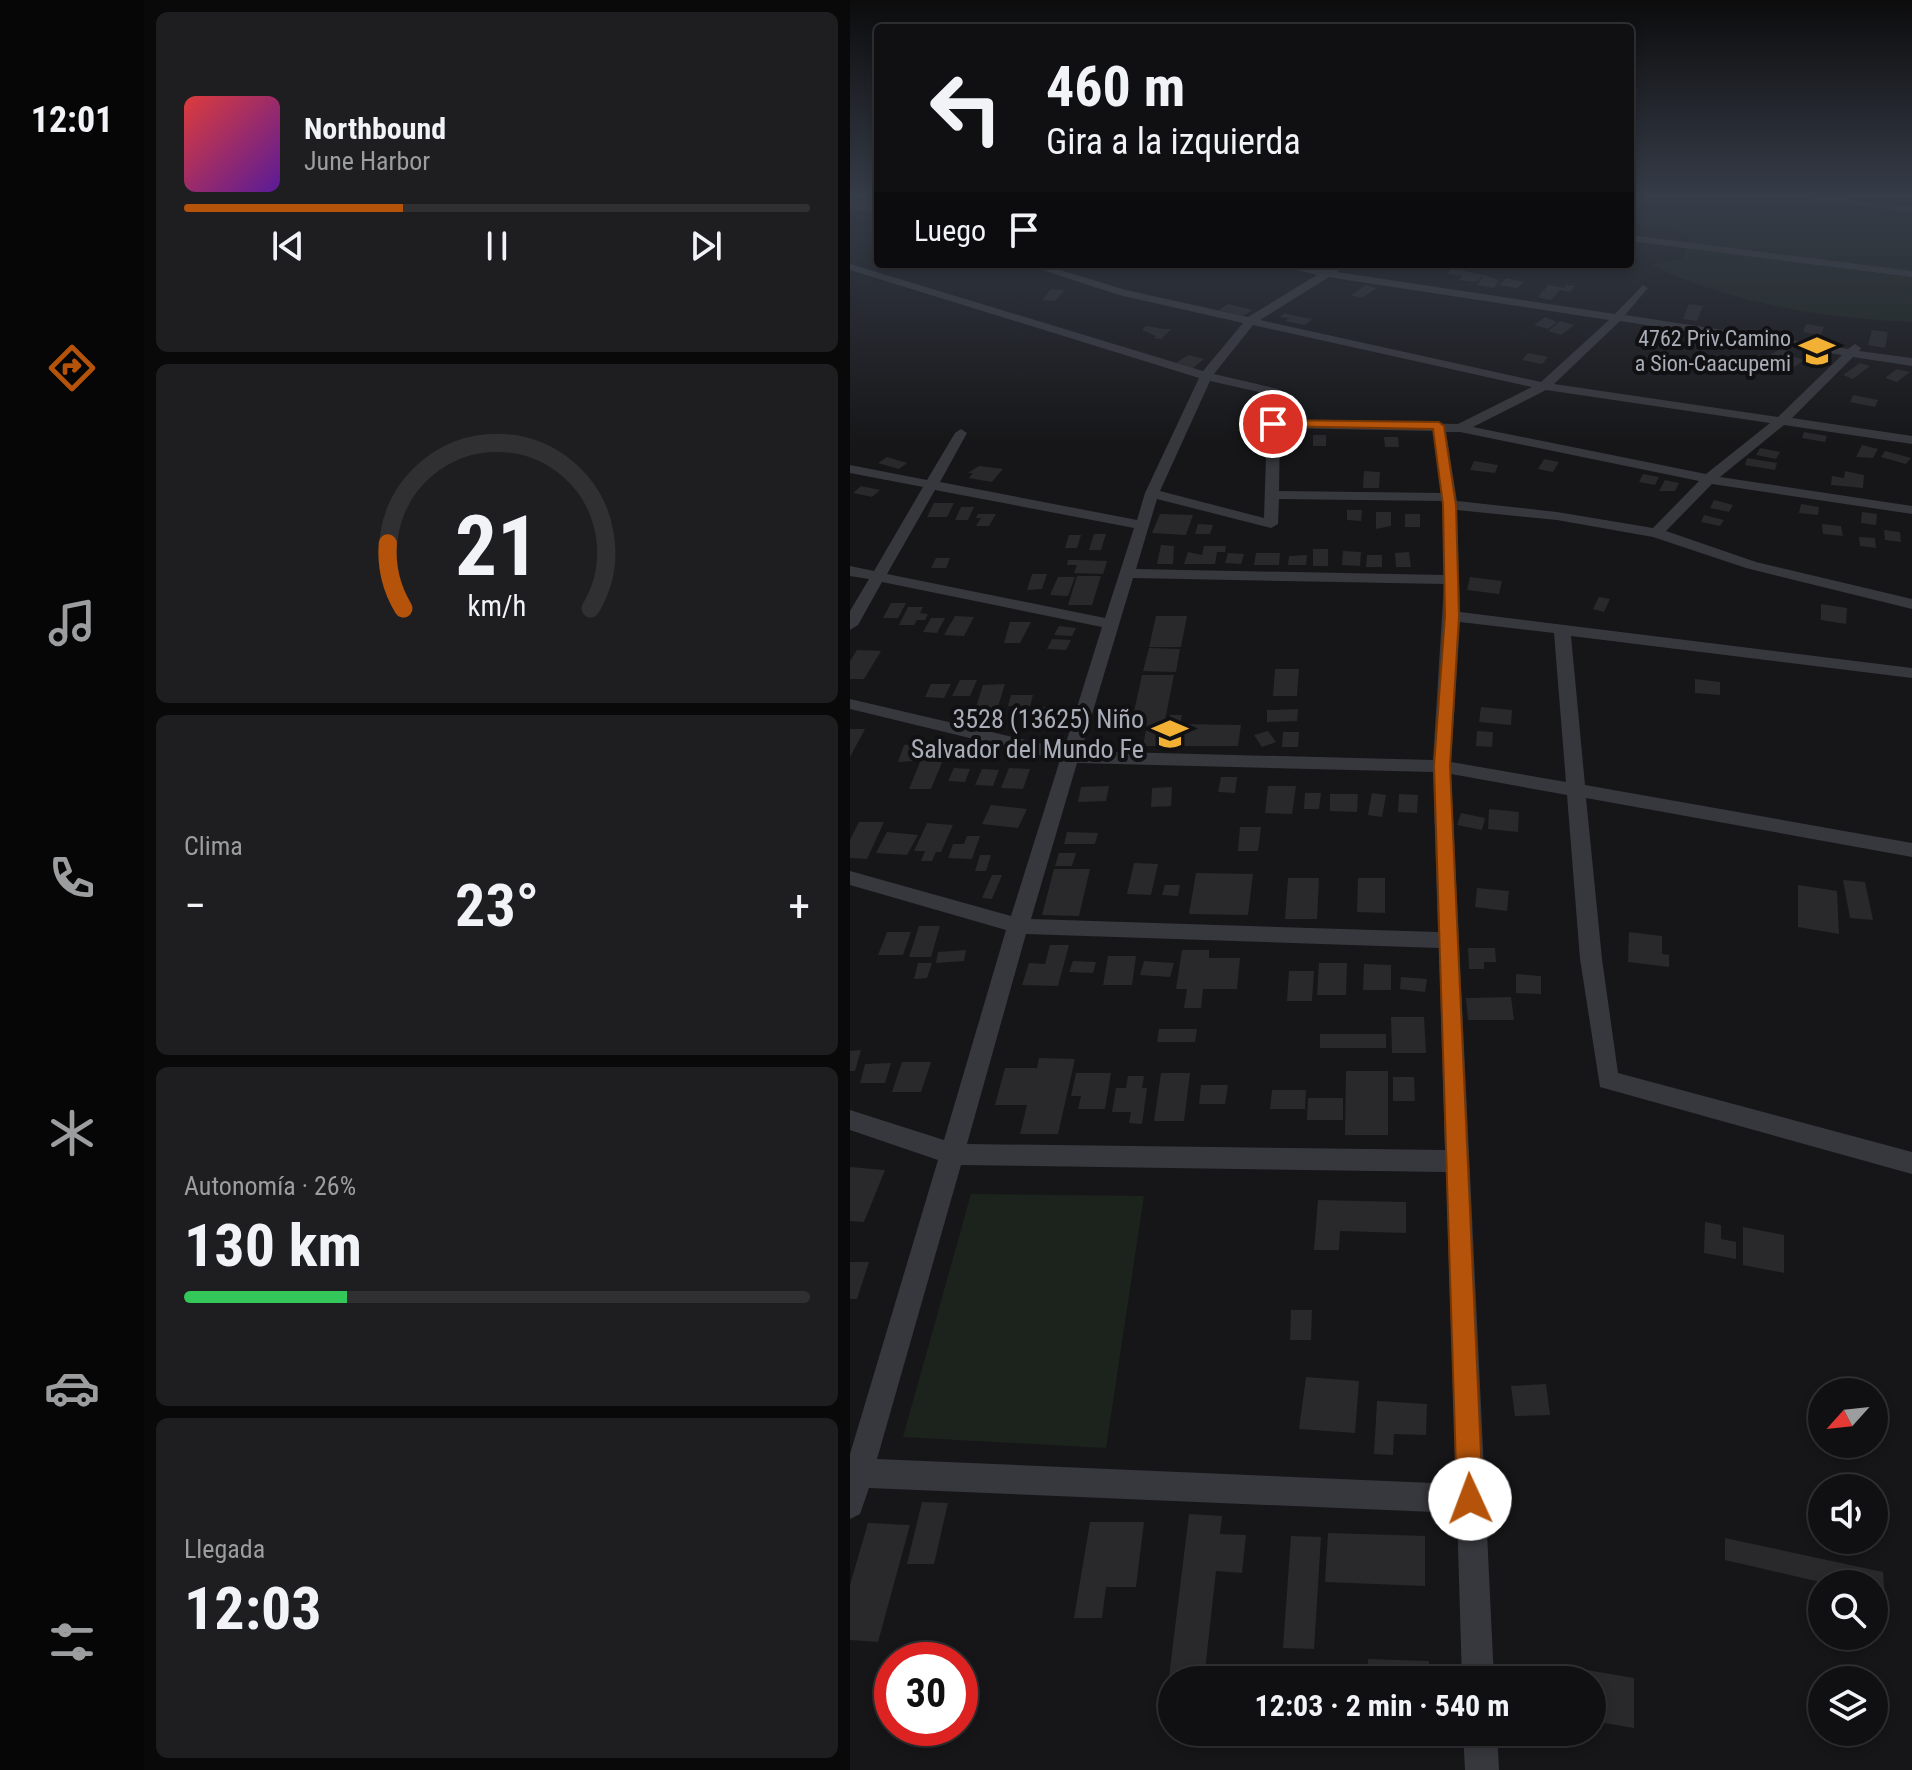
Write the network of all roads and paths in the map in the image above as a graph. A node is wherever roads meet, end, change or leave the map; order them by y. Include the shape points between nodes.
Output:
1 (894, 281) edge
2 (1083, 281) edge
3 (1319, 281) edge
4 (1402, 281) edge
5 (1643, 288) dead end
6 (1620, 316) junction
7 (1250, 321) junction
8 (1852, 350) junction
9 (1912, 356) edge
10 (1912, 362) edge
11 (1206, 376) junction
12 (1544, 386) junction
13 (1781, 421) junction
14 (1273, 424) junction
15 (1449, 427) junction
16 (961, 433) dead end
17 (1912, 440) edge
18 (850, 469) edge
19 (1709, 479) junction
20 (931, 485) junction
21 (1152, 493) junction
22 (1272, 495) junction
23 (1448, 501) junction
24 (1912, 510) edge
25 (1141, 525) junction
26 (1656, 533) junction
27 (850, 571) edge
28 (1125, 573) junction
29 (878, 577) junction
30 (1450, 580) junction
31 (1912, 604) edge
32 (1452, 616) junction
33 (1110, 624) junction
34 (850, 625) edge
35 (1562, 630) junction
36 (1912, 673) edge
37 (850, 704) edge
38 (1072, 757) junction
39 (1442, 766) junction
40 (1577, 792) junction
41 (1912, 850) edge
42 (850, 878) edge
43 (1018, 926) junction
44 (1447, 940) junction
45 (850, 1120) edge
46 (953, 1154) junction
47 (1456, 1161) junction
48 (1912, 1163) edge
49 (855, 1471) edge
50 (1470, 1499) junction
51 (850, 1504) edge
52 (1477, 1666) edge
53 (1481, 1746) edge
54 (1482, 1770) edge

1 - 11 street
2 - 7 street
3 - 7 street
4 - 6 street
5 - 6 street
6 - 8 street
6 - 12 street
7 - 11 street
7 - 12 street
8 - 9 street
8 - 10 street
8 - 13 street
11 - 14 street via 1274,392
11 - 21 street
12 - 13 street
12 - 15 street
13 - 17 street
13 - 19 street
14 - 15 street
14 - 22 street
15 - 19 street
15 - 23 street
16 - 20 street
18 - 20 street
19 - 24 street
19 - 26 street
20 - 25 street
20 - 29 street
21 - 22 street via 1271,524
21 - 25 street
22 - 23 street
23 - 26 street
23 - 30 street
25 - 28 street
26 - 31 street via 1751,565
27 - 29 street
28 - 30 street
28 - 33 street
29 - 33 street
29 - 34 street
30 - 32 street
32 - 35 street
32 - 39 street
33 - 38 street
35 - 36 street
35 - 40 street
37 - 38 street
38 - 39 street
38 - 43 street
39 - 40 street
39 - 44 street
40 - 41 street
40 - 48 street via 1608,1080
42 - 43 street
43 - 44 street
43 - 46 street
44 - 47 street
45 - 46 street
46 - 47 street
46 - 49 street
47 - 50 street
49 - 50 street
49 - 51 street
50 - 52 street
53 - 54 street

